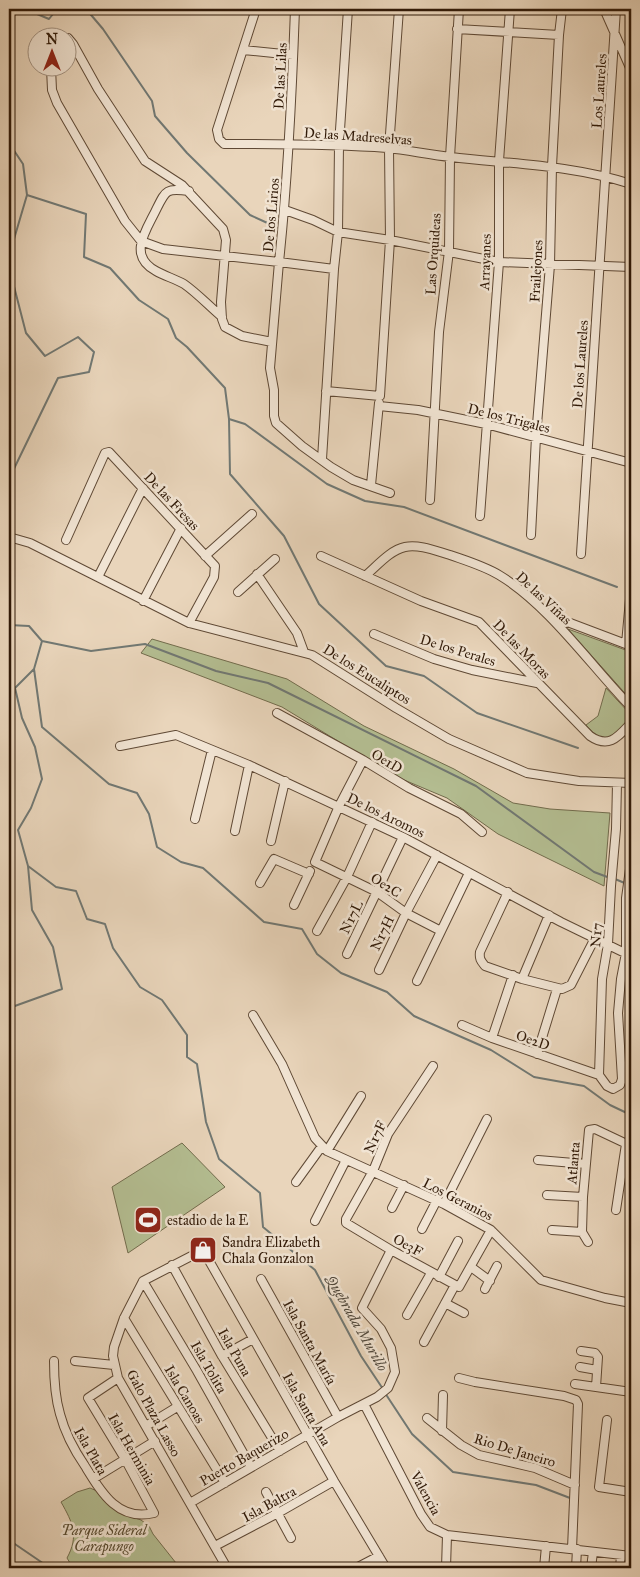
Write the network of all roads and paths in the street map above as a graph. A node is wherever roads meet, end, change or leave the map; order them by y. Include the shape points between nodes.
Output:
1 (256, 9) edge
2 (295, 9) edge
3 (348, 9) edge
4 (399, 9) edge
5 (459, 9) edge
6 (510, 9) edge
7 (562, 9) edge
8 (604, 9) edge
9 (616, 9) edge
10 (458, 29) junction
11 (508, 31) junction
12 (616, 34) junction
13 (559, 35) junction
14 (243, 50) junction
15 (78, 53) edge
16 (293, 55) junction
17 (631, 70) edge
18 (51, 78) edge
19 (289, 144) junction
20 (339, 145) junction
21 (389, 148) junction
22 (450, 157) junction
23 (499, 161) junction
24 (552, 166) junction
25 (605, 176) junction
26 (631, 184) edge
27 (189, 191) junction
28 (284, 210) junction
29 (338, 232) junction
30 (390, 240) junction
31 (141, 241) junction
32 (449, 251) junction
33 (224, 256) junction
34 (279, 262) junction
35 (499, 262) junction
36 (550, 265) junction
37 (600, 266) junction
38 (631, 267) edge
39 (334, 269) junction
40 (222, 317) junction
41 (272, 342) junction
42 (326, 392) junction
43 (380, 396) junction
44 (379, 406) junction
45 (435, 414) junction
46 (486, 424) junction
47 (536, 437) junction
48 (586, 451) junction
49 (322, 459) junction
50 (631, 463) edge
51 (371, 485) junction
52 (143, 488) junction
53 (390, 493) dead end
54 (430, 500) dead end
55 (252, 514) dead end
56 (480, 516) dead end
57 (181, 528) junction
58 (531, 535) dead end
59 (9, 537) edge
60 (66, 540) dead end
61 (581, 554) dead end
62 (205, 556) junction
63 (321, 556) dead end
64 (274, 559) dead end
65 (256, 574) junction
66 (98, 576) junction
67 (365, 576) junction
68 (631, 588) edge
69 (238, 592) dead end
70 (143, 601) junction
71 (547, 614) junction
72 (189, 623) junction
73 (374, 634) dead end
74 (629, 645) edge
75 (304, 652) junction
76 (537, 683) junction
77 (631, 707) edge
78 (277, 713) dead end
79 (631, 723) edge
80 (120, 746) dead end
81 (212, 750) junction
82 (363, 760) junction
83 (249, 765) junction
84 (285, 781) junction
85 (617, 783) junction
86 (631, 783) edge
87 (339, 806) junction
88 (195, 819) dead end
89 (372, 822) junction
90 (235, 831) dead end
91 (482, 832) dead end
92 (404, 837) junction
93 (271, 841) dead end
94 (437, 855) junction
95 (315, 862) junction
96 (631, 862) edge
97 (469, 873) junction
98 (309, 874) junction
99 (347, 877) junction
100 (260, 883) dead end
101 (377, 892) junction
102 (508, 892) junction
103 (294, 905) dead end
104 (629, 910) edge
105 (406, 913) junction
106 (550, 915) junction
107 (316, 931) dead end
108 (441, 931) junction
109 (595, 938) junction
110 (608, 944) junction
111 (347, 954) dead end
112 (629, 954) edge
113 (379, 970) dead end
114 (513, 975) junction
115 (522, 979) junction
116 (418, 981) dead end
117 (557, 989) junction
118 (253, 1015) dead end
119 (462, 1025) dead end
120 (492, 1038) junction
121 (537, 1054) junction
122 (433, 1066) dead end
123 (598, 1074) junction
124 (360, 1096) dead end
125 (487, 1119) dead end
126 (629, 1145) edge
127 (325, 1149) junction
128 (346, 1160) junction
129 (538, 1160) dead end
130 (586, 1164) junction
131 (373, 1171) junction
132 (296, 1182) dead end
133 (404, 1185) junction
134 (547, 1195) dead end
135 (583, 1197) junction
136 (440, 1202) junction
137 (392, 1208) dead end
138 (616, 1210) dead end
139 (315, 1221) dead end
140 (346, 1223) joint
141 (422, 1229) dead end
142 (492, 1230) junction
143 (552, 1230) dead end
144 (582, 1232) junction
145 (458, 1242) dead end
146 (588, 1242) dead end
147 (391, 1250) junction
148 (172, 1266) junction
149 (497, 1266) dead end
150 (471, 1267) junction
151 (431, 1272) junction
152 (439, 1277) junction
153 (261, 1279) dead end
154 (143, 1281) junction
155 (490, 1281) junction
156 (457, 1286) junction
157 (485, 1289) dead end
158 (445, 1303) junction
159 (631, 1303) edge
160 (464, 1313) dead end
161 (407, 1315) dead end
162 (124, 1318) junction
163 (253, 1340) junction
164 (424, 1342) dead end
165 (581, 1350) dead end
166 (222, 1356) junction
167 (54, 1361) dead end
168 (75, 1361) dead end
169 (114, 1365) junction
170 (580, 1367) dead end
171 (597, 1370) junction
172 (118, 1378) junction
173 (459, 1378) dead end
174 (575, 1384) dead end
175 (596, 1387) junction
176 (631, 1392) edge
177 (443, 1396) dead end
178 (364, 1404) junction
179 (177, 1407) junction
180 (338, 1417) junction
181 (427, 1418) dead end
182 (607, 1420) dead end
183 (146, 1426) junction
184 (442, 1431) junction
185 (308, 1434) junction
186 (155, 1441) junction
187 (280, 1451) junction
188 (125, 1459) junction
189 (250, 1467) junction
190 (93, 1479) junction
191 (334, 1481) junction
192 (225, 1483) junction
193 (575, 1485) junction
194 (266, 1492) dead end
195 (631, 1492) edge
196 (190, 1504) junction
197 (154, 1513) joint
198 (278, 1513) junction
199 (447, 1535) junction
200 (292, 1538) dead end
201 (215, 1546) junction
202 (546, 1546) junction
203 (575, 1549) junction
204 (593, 1552) junction
205 (622, 1555) junction
206 (379, 1556) junction
207 (631, 1556) edge
208 (227, 1568) edge
209 (356, 1568) edge
210 (386, 1568) edge
211 (446, 1568) edge
212 (544, 1568) edge
213 (576, 1568) edge
214 (591, 1568) edge
215 (620, 1568) edge

1 - 14 street, De las Madreselvas
2 - 16 street, De las Lilas
3 - 20 street
4 - 21 street
5 - 10 street, Las Orquideas
6 - 11 street, Arrayanes
7 - 13 street, Frailejones
8 - 12 street
9 - 12 street, Los Laureles
10 - 11 street
10 - 22 street, Las Orquideas
11 - 13 street
11 - 23 street, Arrayanes
12 - 17 street
12 - 25 street, Los Laureles
13 - 24 street, Frailejones
14 - 16 street
14 - 19 street, De las Madreselvas via 217,130 219,139 224,144
15 - 27 street via 111,111 145,161
16 - 19 street, De las Lilas
18 - 31 street via 57,103 125,221
19 - 20 street, De las Madreselvas
19 - 28 street, De los Lirios
20 - 21 street, De las Madreselvas
20 - 29 street
21 - 22 street, De las Madreselvas
21 - 30 street
22 - 23 street, De las Madreselvas
22 - 32 street, Las Orquideas
23 - 24 street, De las Madreselvas
23 - 35 street, Arrayanes
24 - 25 street, De las Madreselvas
24 - 36 street, Frailejones
25 - 26 street, De las Madreselvas
25 - 37 street, De los Laureles
27 - 31 street via 174,189 164,194
27 - 33 street via 222,229 226,240
28 - 29 street
28 - 34 street, De los Lirios
29 - 30 street
29 - 39 street
30 - 32 street
30 - 43 street
31 - 33 street via 163,249
31 - 40 street via 143,258 150,268 183,284
32 - 35 street
32 - 45 street, Las Orquideas via 439,332
33 - 34 street
33 - 40 street
34 - 39 street, De los Lirios
34 - 41 street
35 - 36 street
35 - 46 street, Arrayanes
36 - 37 street
36 - 47 street, Frailejones
37 - 38 street
37 - 48 street, De los Laureles
39 - 42 street
40 - 41 street via 225,327 238,335
41 - 49 street via 270,368 276,423
42 - 43 street
42 - 49 street
43 - 44 street
44 - 45 street, De los Trigales
44 - 51 street
45 - 46 street, De los Trigales
45 - 54 street, Las Orquideas
46 - 47 street, De los Trigales
46 - 56 street, Arrayanes
47 - 48 street, De los Trigales
47 - 58 street, Frailejones
48 - 50 street, De los Trigales
48 - 61 street, De los Laureles
49 - 51 street via 353,480
51 - 53 street
52 - 57 street, De las Fresas
52 - 60 street, De las Fresas via 109,452 105,453
52 - 66 street
55 - 62 street
57 - 62 street, De las Fresas
57 - 70 street
59 - 66 street, De los Eucaliptos via 30,543
62 - 72 street, De las Fresas via 216,570
63 - 67 street, De las Moras
64 - 65 street
65 - 69 street
65 - 75 street via 298,633
66 - 70 street, De los Eucaliptos
67 - 71 street, De las Viñas via 405,547 434,550 483,566 517,587
67 - 76 street, De las Moras via 479,622
68 - 74 street
70 - 72 street, De los Eucaliptos
71 - 74 street
71 - 77 street, De las Viñas
72 - 75 street, De los Eucaliptos
73 - 76 street, De los Perales via 443,662
75 - 85 street, De los Eucaliptos via 458,743 527,772
76 - 79 street, De las Moras via 596,740 605,742 618,738
78 - 82 street, Oe1D
80 - 81 street, De los Aromos via 176,735
81 - 83 street, De los Aromos
81 - 88 street
82 - 87 street
82 - 91 street, Oe1D via 461,814
83 - 84 street, De los Aromos
83 - 90 street
84 - 87 street, De los Aromos
84 - 93 street
85 - 86 street, De los Eucaliptos
85 - 110 street, N17
87 - 89 street, De los Aromos
87 - 95 street
89 - 92 street, De los Aromos
89 - 99 street
92 - 94 street, De los Aromos
92 - 101 street, N17L
94 - 97 street, De los Aromos
94 - 105 street, N17H
95 - 98 street
95 - 99 street, Oe2C
96 - 104 street
97 - 102 street, De los Aromos
97 - 108 street
98 - 100 street via 275,859
98 - 103 street
99 - 101 street, Oe2C
99 - 107 street
101 - 105 street, Oe2C
101 - 111 street, N17L
102 - 106 street, De los Aromos
102 - 114 street via 479,956 485,966
104 - 112 street
105 - 108 street, Oe2C
105 - 113 street, N17H
106 - 109 street, De los Aromos
106 - 115 street
108 - 116 street
109 - 110 street, De los Aromos
109 - 117 street via 571,985
110 - 112 street, De los Aromos
110 - 123 street, N17 via 602,979
112 - 123 street via 621,978 618,1013 622,1079 617,1088 611,1089
114 - 115 street
114 - 120 street
115 - 117 street
117 - 121 street
118 - 127 street via 282,1064 315,1138
119 - 120 street, Oe2D
120 - 121 street, Oe2D
121 - 123 street, Oe2D
122 - 131 street, N17F via 388,1134
124 - 127 street
125 - 136 street
126 - 130 street, Atlanta via 590,1129
126 - 138 street
127 - 128 street, Los Geranios
127 - 132 street
128 - 131 street, Los Geranios
128 - 139 street
129 - 130 street
130 - 135 street, Atlanta
131 - 133 street, Los Geranios
131 - 140 street, N17F
133 - 136 street, Los Geranios
133 - 137 street
134 - 135 street
135 - 144 street, Atlanta
136 - 141 street
136 - 142 street, Los Geranios
140 - 147 street, Oe3F
142 - 150 street
142 - 159 street, Los Geranios via 542,1280
143 - 144 street
144 - 146 street
145 - 152 street
147 - 151 street, Oe3F
147 - 178 street via 362,1308 391,1348 394,1372 388,1388
148 - 154 street
148 - 163 street, Isla Santa Ana via 203,1250
148 - 166 street, Isla Puna
149 - 155 street
150 - 155 street
150 - 156 street
151 - 152 street, Oe3F
151 - 161 street
152 - 156 street, Oe3F
153 - 180 street, Isla Santa María
154 - 162 street, Galo Plaza Lasso
154 - 189 street, Isla Tolita
155 - 157 street
156 - 158 street
158 - 160 street
158 - 164 street
162 - 169 street, Galo Plaza Lasso via 114,1347
162 - 179 street, Isla Canoas
163 - 166 street
163 - 185 street, Isla Santa Ana
165 - 171 street via 597,1355
166 - 187 street, Isla Puna
167 - 190 street, Isla Plata via 54,1383 64,1431
168 - 169 street
169 - 172 street, Galo Plaza Lasso
170 - 171 street
171 - 175 street
172 - 183 street, Galo Plaza Lasso
172 - 188 street, Isla Herminia via 88,1398
173 - 193 street via 576,1400
174 - 175 street
175 - 176 street
177 - 184 street
178 - 180 street
178 - 199 street, Valencia via 421,1514 430,1527
179 - 183 street
179 - 192 street, Isla Canoas
180 - 185 street, Puerto Baquerizo
181 - 184 street, Rio De Janeiro
182 - 195 street via 599,1487
183 - 186 street, Galo Plaza Lasso
184 - 193 street, Rio De Janeiro via 479,1454 535,1468
185 - 187 street, Puerto Baquerizo
185 - 191 street, Isla Santa Ana
186 - 188 street
186 - 196 street, Galo Plaza Lasso
187 - 189 street, Puerto Baquerizo
188 - 190 street
188 - 197 street, Isla Herminia
189 - 192 street, Puerto Baquerizo
190 - 197 street, Isla Plata via 102,1494 117,1507 145,1516
191 - 198 street, Isla Baltra
191 - 206 street, Isla Santa Ana
192 - 196 street, Puerto Baquerizo
193 - 203 street
194 - 198 street
196 - 201 street, Galo Plaza Lasso
198 - 200 street
198 - 201 street, Isla Baltra
199 - 202 street, Valencia
199 - 211 street
201 - 208 street, Galo Plaza Lasso
202 - 203 street, Valencia
202 - 212 street
203 - 204 street, Valencia
203 - 213 street
204 - 205 street, Valencia
204 - 214 street
205 - 207 street, Valencia
205 - 215 street
206 - 209 street
206 - 210 street, Isla Santa Ana

